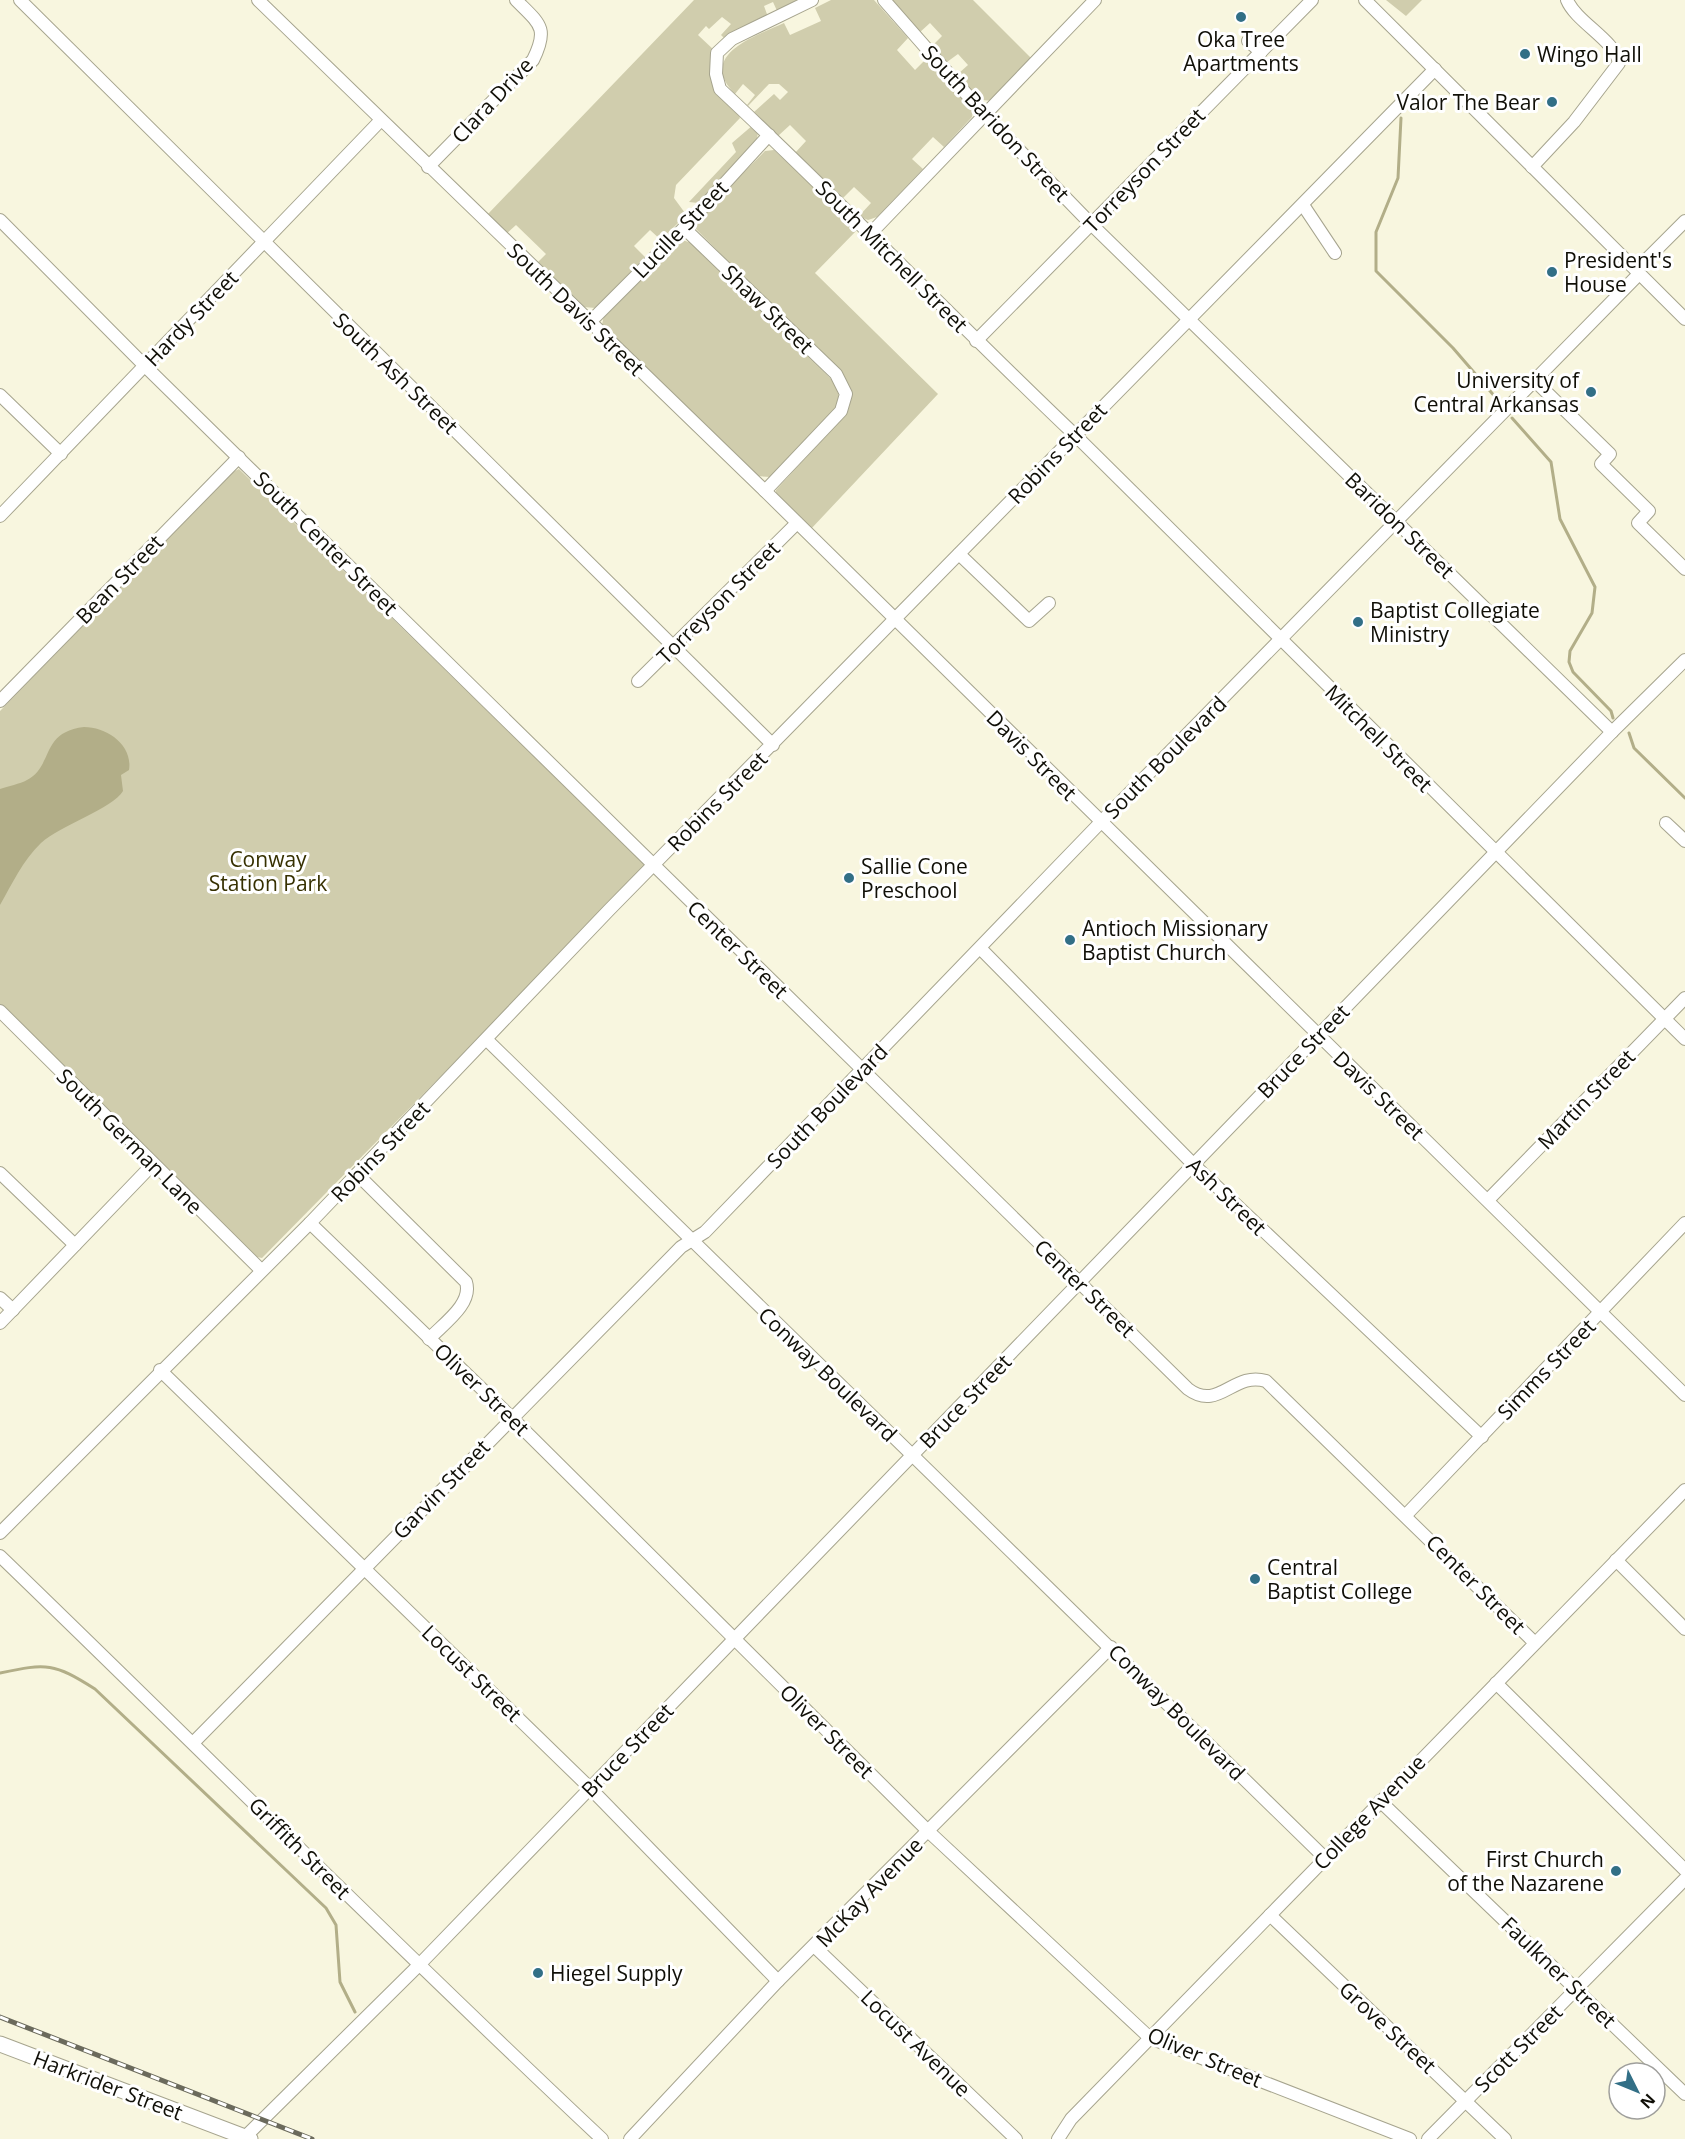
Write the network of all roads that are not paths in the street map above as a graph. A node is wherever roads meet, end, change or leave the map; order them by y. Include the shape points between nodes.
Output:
1 (20, 0) edge
2 (258, 0) edge
3 (516, 0) edge
4 (812, 0) edge
5 (1095, 0) edge
6 (1312, 0) edge
7 (1365, 0) edge
8 (1567, 0) edge
9 (884, 1) edge
10 (1248, 41) dead end
11 (1261, 52) junction
12 (1435, 69) junction
13 (984, 114) junction
14 (381, 120) junction
15 (769, 135) junction
16 (428, 167) junction
17 (1532, 167) junction
18 (1303, 205) junction
19 (0, 220) edge
20 (1685, 221) edge
21 (1091, 224) junction
22 (684, 228) junction
23 (871, 233) junction
24 (264, 244) junction
25 (1335, 253) dead end
26 (1638, 272) junction
27 (1188, 318) junction
28 (1685, 319) edge
29 (590, 322) junction
30 (976, 341) junction
31 (145, 366) junction
32 (1535, 381) junction
33 (0, 395) edge
34 (1075, 435) junction
35 (61, 454) junction
36 (239, 457) junction
37 (765, 491) junction
38 (0, 516) edge
39 (797, 523) junction
40 (1397, 523) junction
41 (958, 555) junction
42 (1685, 569) edge
43 (1049, 603) dead end
44 (894, 619) junction
45 (1281, 641) junction
46 (672, 647) junction
47 (1685, 660) edge
48 (638, 681) dead end
49 (0, 701) edge
50 (1612, 732) junction
51 (773, 746) junction
52 (1100, 823) junction
53 (1666, 823) dead end
54 (1685, 841) edge
55 (1495, 853) junction
56 (652, 866) junction
57 (981, 948) junction
58 (1685, 998) edge
59 (0, 1011) edge
60 (1664, 1019) junction
61 (1318, 1036) junction
62 (1685, 1039) edge
63 (487, 1040) junction
64 (862, 1069) junction
65 (153, 1164) junction
66 (1193, 1164) junction
67 (0, 1173) edge
68 (357, 1174) junction
69 (1488, 1200) junction
70 (310, 1223) junction
71 (1685, 1223) edge
72 (691, 1240) junction
73 (75, 1245) junction
74 (261, 1270) junction
75 (1079, 1283) junction
76 (0, 1298) edge
77 (13, 1310) junction
78 (1600, 1312) junction
79 (0, 1323) edge
80 (429, 1338) junction
81 (160, 1370) junction
82 (1685, 1395) edge
83 (511, 1417) junction
84 (1482, 1437) junction
85 (912, 1456) junction
86 (1685, 1490) edge
87 (1407, 1515) junction
88 (0, 1533) edge
89 (0, 1556) edge
90 (1616, 1560) junction
91 (364, 1568) junction
92 (1685, 1629) edge
93 (735, 1638) junction
94 (1535, 1643) junction
95 (1111, 1647) junction
96 (1496, 1683) junction
97 (194, 1742) junction
98 (590, 1788) junction
99 (1380, 1801) junction
100 (928, 1831) junction
101 (1325, 1858) junction
102 (1685, 1870) edge
103 (1685, 1880) edge
104 (1269, 1915) junction
105 (815, 1947) junction
106 (418, 1966) junction
107 (778, 1982) junction
108 (1576, 1989) junction
109 (1150, 2038) junction
110 (0, 2044) edge
111 (1685, 2094) edge
112 (1466, 2100) junction
113 (246, 2138) edge
114 (602, 2139) edge
115 (630, 2139) edge
116 (1016, 2139) edge
117 (1058, 2139) edge
118 (1410, 2139) edge
119 (1428, 2139) edge
120 (1505, 2139) edge

1 - 24 street, South Ash Street
2 - 14 street, South Davis Street
3 - 16 street, Clara Drive via 540,24 543,40 533,60
4 - 15 street, South Mitchell Street via 732,39 717,53 720,89
5 - 13 street
6 - 11 street, Torreyson Street
7 - 12 street
8 - 17 street via 1612,49 1619,63 1574,122
9 - 13 street, South Baridon Street
10 - 11 street
11 - 21 street, Torreyson Street
12 - 17 street
12 - 18 street, Robins Street
13 - 21 street, South Baridon Street
13 - 23 street
14 - 16 street, South Davis Street
14 - 24 street, Hardy Street
15 - 22 street, Lucille Street
15 - 23 street, South Mitchell Street
16 - 29 street, South Davis Street
17 - 26 street
18 - 25 street
18 - 27 street, Robins Street
19 - 31 street, South Center Street
20 - 26 street, South Boulevard
21 - 27 street, South Baridon Street
21 - 30 street, Torreyson Street
22 - 29 street, Lucille Street
22 - 37 street, Shaw Street via 836,374 846,394 840,411
23 - 30 street, South Mitchell Street
24 - 31 street, Hardy Street
24 - 46 street, South Ash Street
26 - 28 street
26 - 32 street, South Boulevard
27 - 34 street, Robins Street
27 - 40 street, Baridon Street
29 - 37 street, South Davis Street
30 - 34 street, South Mitchell Street
31 - 35 street, Hardy Street
31 - 36 street, South Center Street
32 - 40 street, South Boulevard
32 - 42 street via 1610,454 1601,464 1649,511 1638,523
33 - 35 street
34 - 41 street, Robins Street
34 - 45 street, Mitchell Street
35 - 38 street, Hardy Street
36 - 49 street, Bean Street
36 - 56 street, South Center Street
37 - 39 street, South Davis Street
39 - 44 street, South Davis Street
39 - 46 street, Torreyson Street
40 - 45 street, South Boulevard
40 - 50 street, Baridon Street
41 - 43 street via 1029,621
41 - 44 street, Robins Street
44 - 51 street, Robins Street
44 - 52 street, Davis Street
45 - 52 street, South Boulevard
45 - 55 street, Mitchell Street
46 - 48 street, Torreyson Street
46 - 51 street, South Ash Street
47 - 50 street, Bruce Street
50 - 55 street, Bruce Street
51 - 56 street, Robins Street
52 - 57 street, South Boulevard
52 - 61 street, Davis Street
53 - 54 street
55 - 60 street, Mitchell Street
55 - 61 street, Bruce Street
56 - 63 street, Robins Street
56 - 64 street, Center Street
57 - 64 street, South Boulevard
57 - 66 street, Ash Street
58 - 60 street, Martin Street
59 - 65 street, South German Lane
60 - 62 street, Mitchell Street
60 - 69 street, Martin Street
61 - 66 street, Bruce Street
61 - 69 street, Davis Street
63 - 68 street, Robins Street
63 - 72 street, Conway Boulevard
64 - 72 street, South Boulevard via 705,1232
64 - 75 street, Center Street
65 - 73 street
65 - 74 street, South German Lane
66 - 75 street, Bruce Street
66 - 84 street, Ash Street
67 - 73 street
68 - 70 street, Robins Street
68 - 80 street via 466,1282 468,1289 462,1304
69 - 78 street, Davis Street
70 - 74 street, Robins Street
70 - 80 street, Oliver Street
71 - 78 street, Simms Street
72 - 83 street, Garvin Street
72 - 85 street, Conway Boulevard
73 - 77 street
74 - 81 street, Robins Street
75 - 85 street, Bruce Street
75 - 87 street, Center Street via 1197,1396 1207,1398 1243,1380 1266,1381
76 - 77 street
77 - 79 street
78 - 82 street, Davis Street
78 - 84 street, Simms Street
80 - 83 street, Oliver Street
81 - 88 street, Robins Street
81 - 91 street, Locust Street
83 - 91 street, Garvin Street
83 - 93 street, Oliver Street
84 - 87 street, Simms Street
85 - 93 street, Bruce Street
85 - 95 street, Conway Boulevard
86 - 90 street, College Avenue
87 - 94 street, Center Street
89 - 97 street, Griffith Street
90 - 92 street
90 - 94 street, College Avenue
91 - 97 street, Garvin Street
91 - 98 street, Locust Street
93 - 98 street, Bruce Street
93 - 100 street, Oliver Street
94 - 96 street, College Avenue
95 - 100 street, McKay Avenue
95 - 101 street, Conway Boulevard
96 - 99 street, College Avenue
96 - 102 street
97 - 106 street, Griffith Street
98 - 106 street, Bruce Street
98 - 107 street, Locust Street
99 - 101 street, College Avenue
99 - 108 street, Faulkner Street
100 - 105 street, McKay Avenue
100 - 109 street, Oliver Street
101 - 104 street, College Avenue
103 - 108 street, Scott Street
104 - 109 street, College Avenue
104 - 112 street, Grove Street
105 - 107 street, McKay Avenue
105 - 116 street, Locust Avenue
106 - 113 street, Bruce Street
106 - 114 street, Griffith Street
107 - 115 street, McKay Avenue
108 - 111 street, Faulkner Street
108 - 112 street, Scott Street
109 - 117 street, College Avenue via 1071,2119
109 - 118 street, Oliver Street
110 - 113 main road, Harkrider Street
112 - 119 street, Scott Street
112 - 120 street, Grove Street

